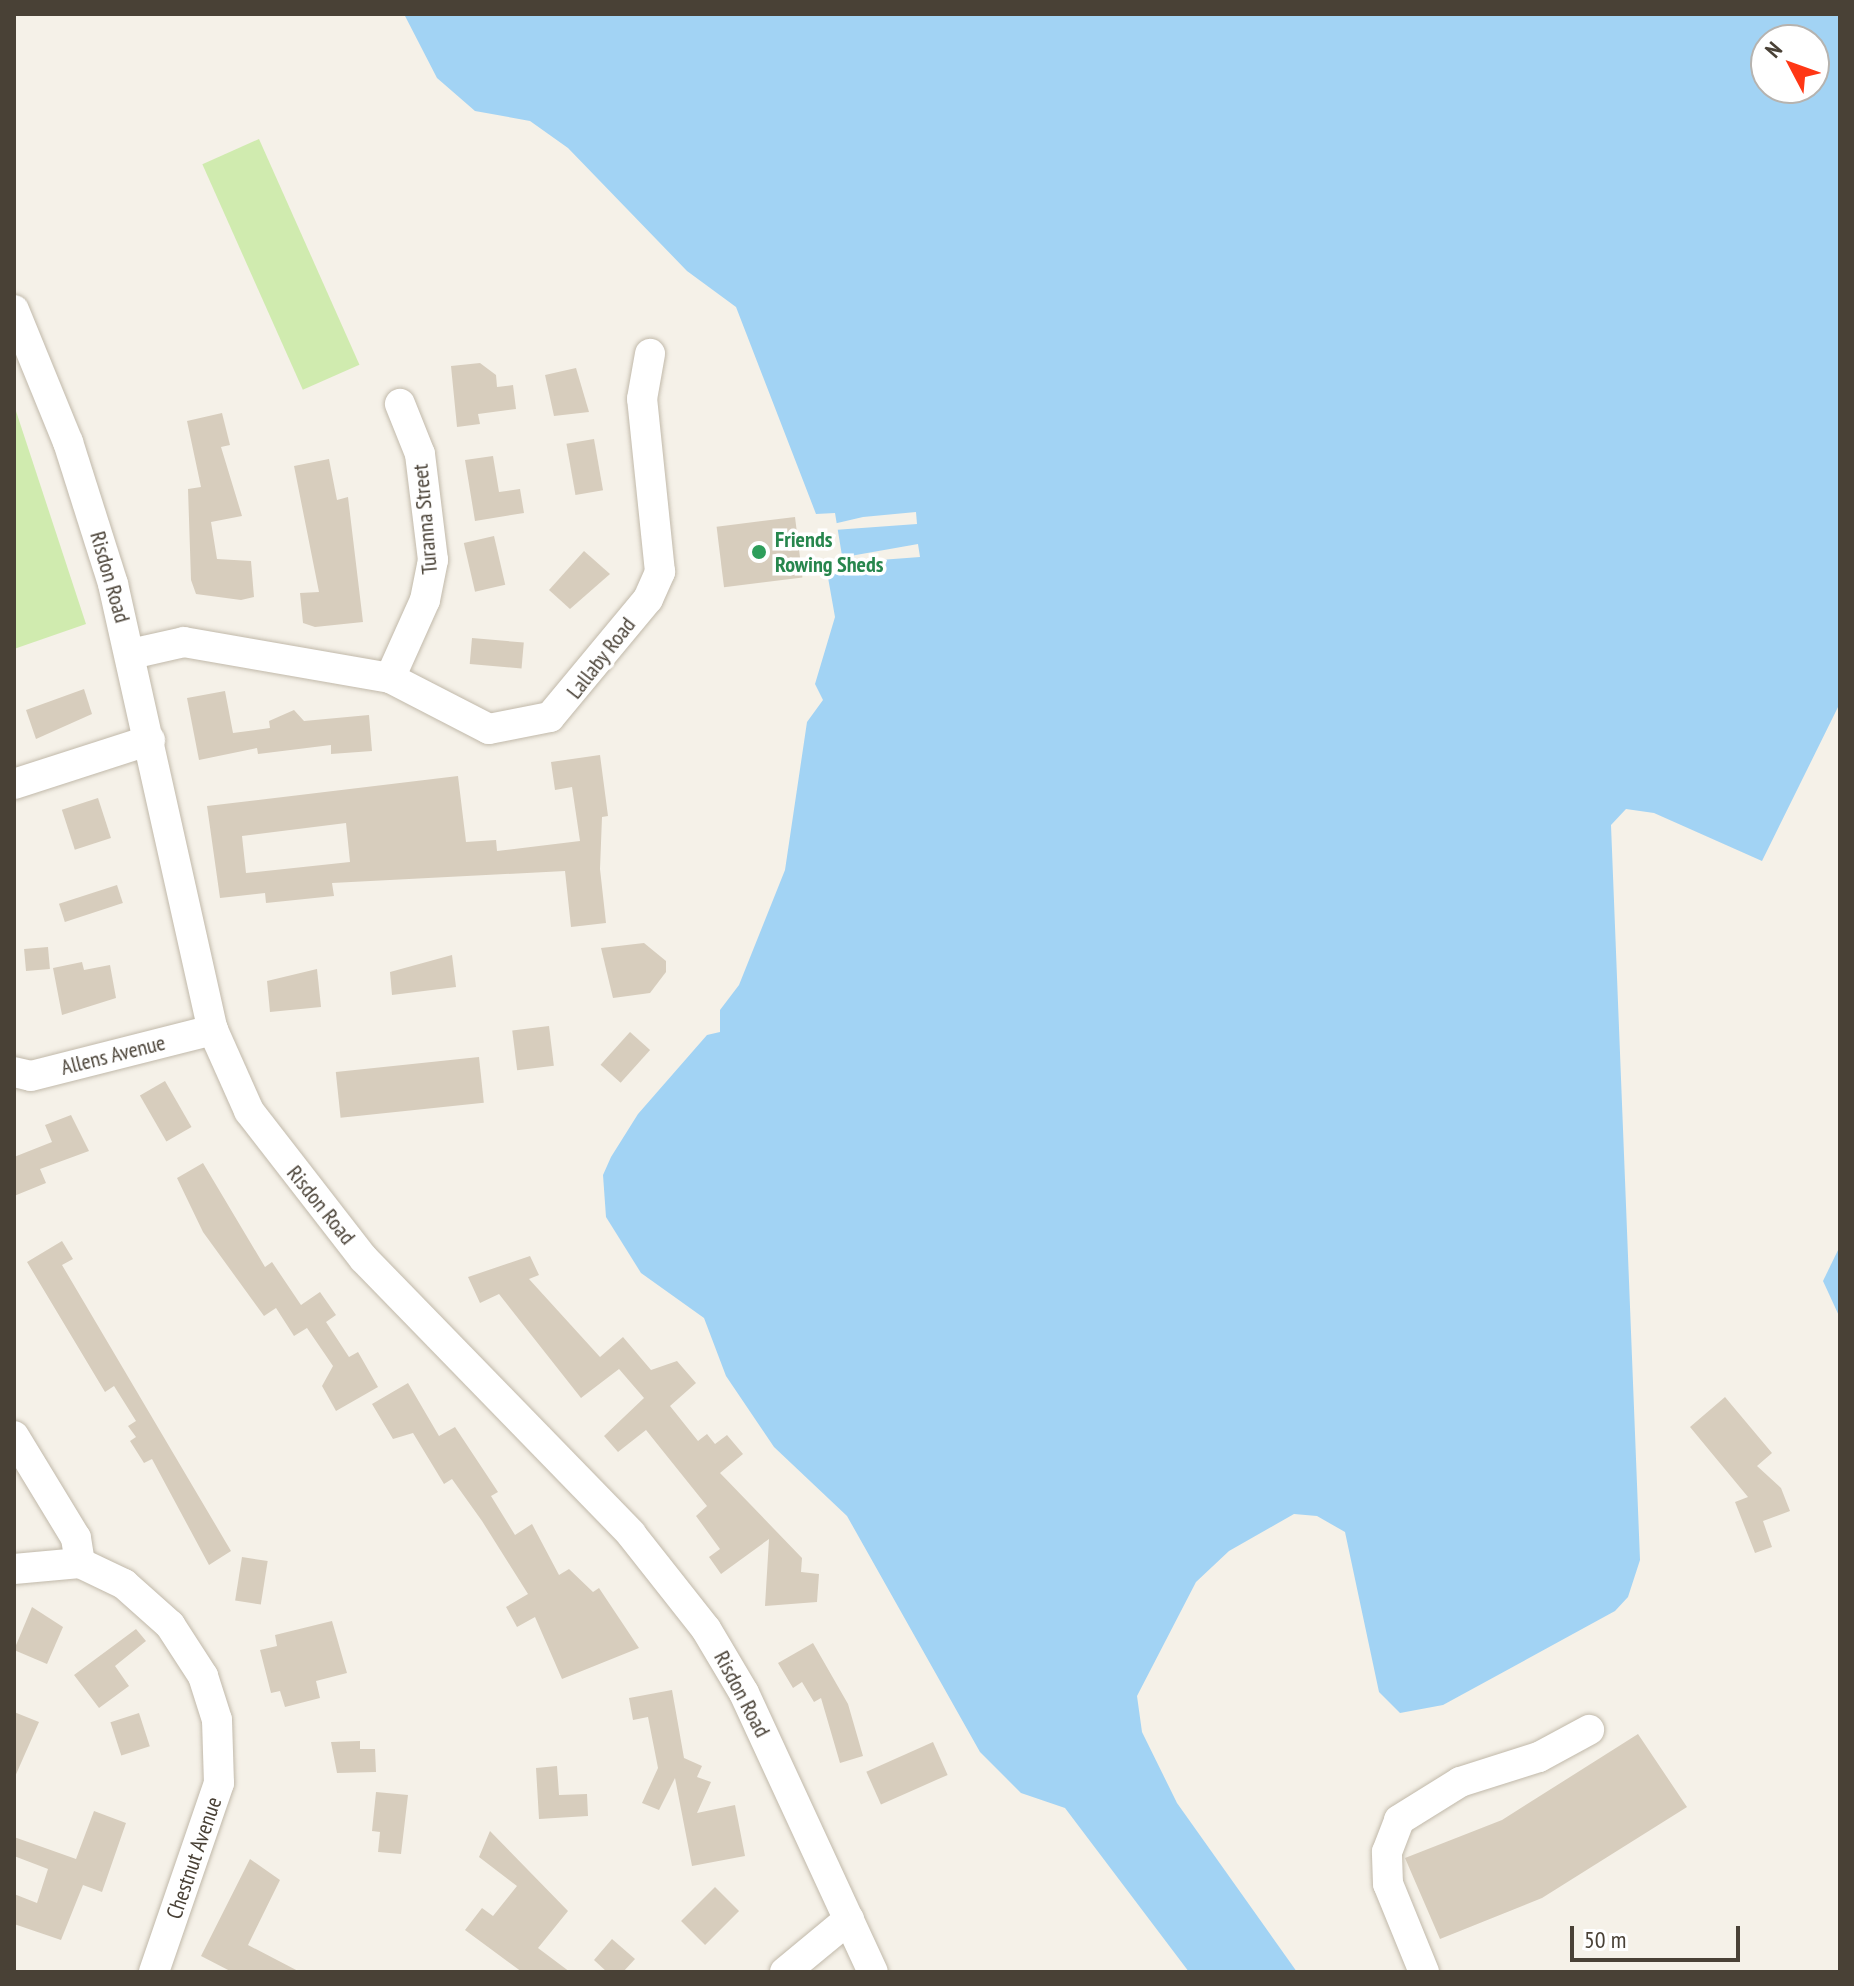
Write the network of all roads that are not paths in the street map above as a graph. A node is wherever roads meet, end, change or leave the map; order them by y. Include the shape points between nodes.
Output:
1 (14, 310) edge
2 (650, 354) dead end
3 (400, 404) dead end
4 (131, 654) junction
5 (390, 678) junction
6 (150, 740) junction
7 (14, 784) edge
8 (213, 1030) junction
9 (14, 1072) edge
10 (14, 1436) edge
11 (80, 1563) junction
12 (14, 1569) edge
13 (1589, 1730) dead end
14 (849, 1919) junction
15 (154, 1972) edge
16 (785, 1972) edge
17 (873, 1972) edge
18 (1424, 1972) edge

1 - 4 street, Risdon Road via 68,442
2 - 5 street, Lallaby Road via 642,399 660,572 648,599 562,708 523,727 489,729
3 - 5 street, Turanna Street via 420,454 433,560 425,600
4 - 5 street, Lallaby Road via 184,642
4 - 6 street, Risdon Road
6 - 7 street
6 - 8 street, Risdon Road
8 - 9 street, Allens Avenue via 31,1076
8 - 14 street, Risdon Road via 249,1111 317,1202 418,1318 631,1534 706,1629 744,1693
10 - 11 street via 76,1538
11 - 12 street
11 - 15 street, Chestnut Avenue via 124,1584 170,1625 203,1676 217,1720 215,1798
13 - 18 street via 1540,1757 1460,1782 1399,1820 1387,1852 1388,1884
14 - 16 street
14 - 17 street, Risdon Road

